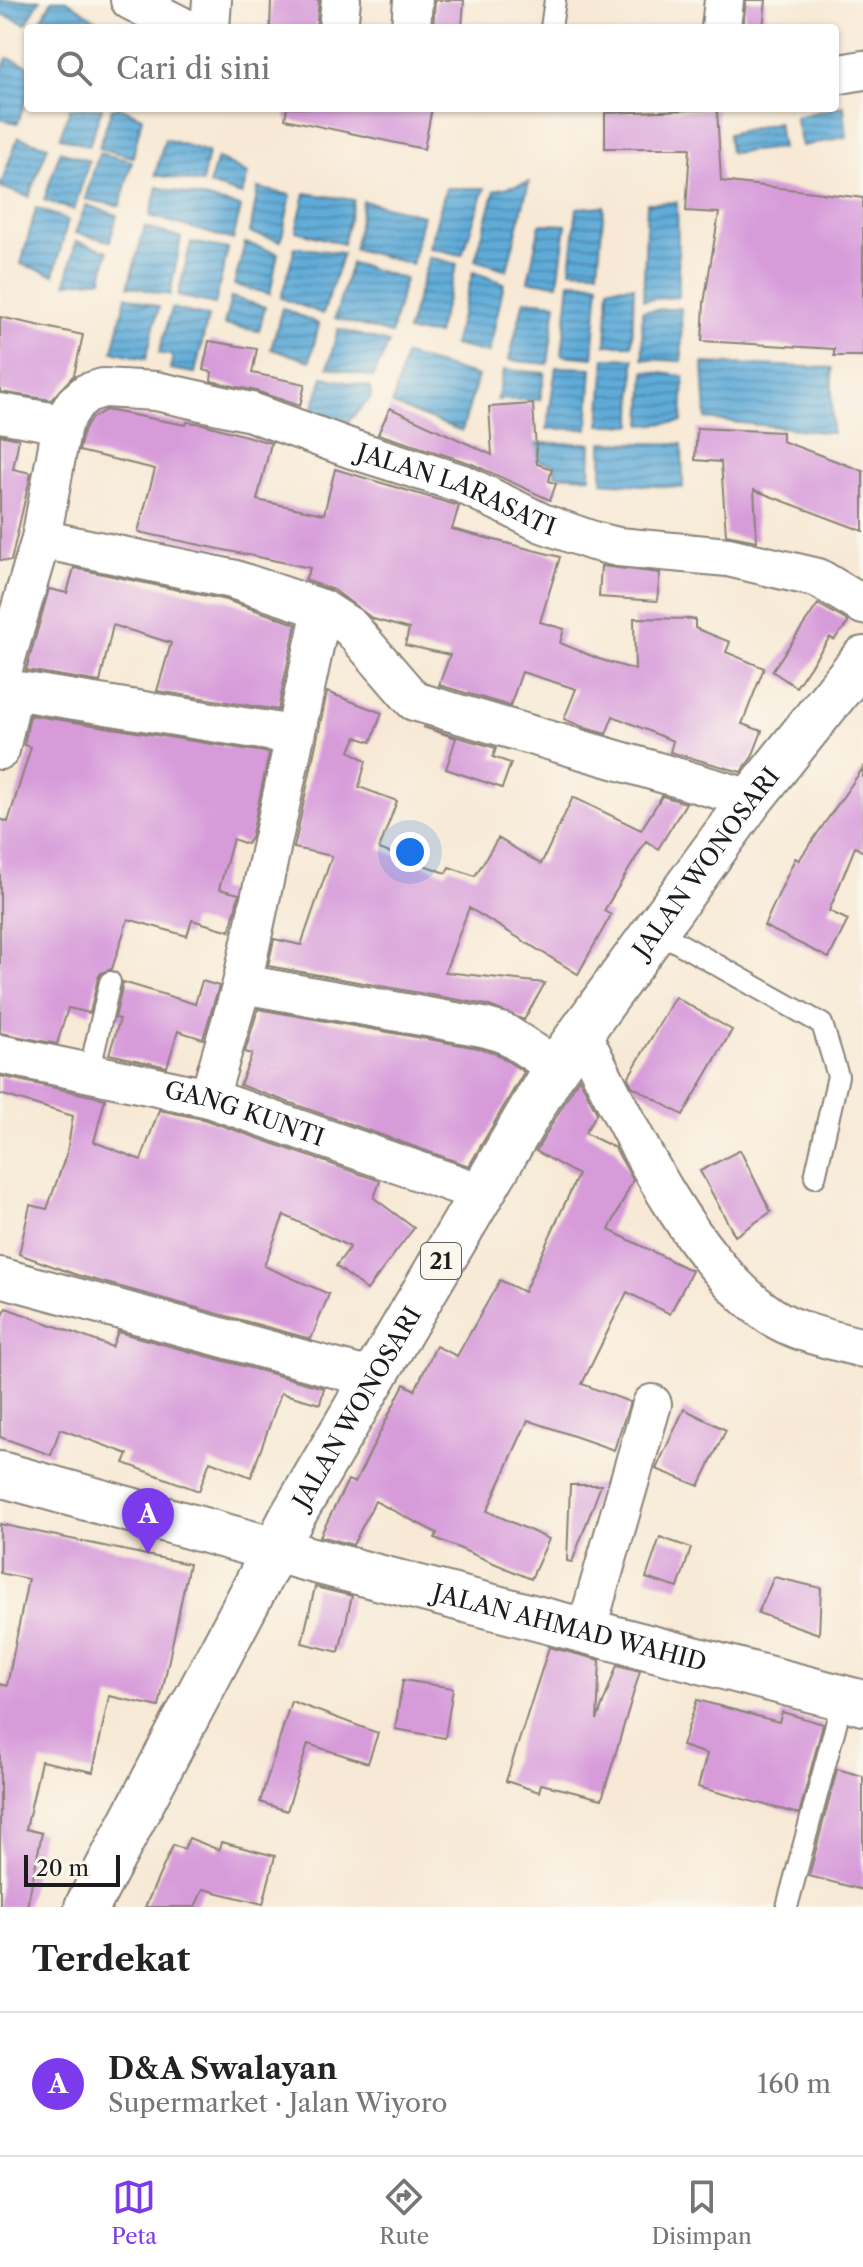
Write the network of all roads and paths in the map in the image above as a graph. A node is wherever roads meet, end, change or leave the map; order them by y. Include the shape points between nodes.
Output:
1 (130, 0) edge
2 (212, 0) edge
3 (341, 0) edge
4 (413, 0) edge
5 (555, 0) edge
6 (724, 0) edge
7 (177, 24) edge
8 (210, 24) edge
9 (338, 24) edge
10 (411, 24) edge
11 (552, 24) edge
12 (721, 24) edge
13 (863, 70) edge
14 (839, 74) edge
15 (0, 413) edge
16 (62, 424) junction
17 (41, 539) junction
18 (863, 605) edge
19 (322, 609) junction
20 (863, 659) edge
21 (4, 686) edge
22 (293, 735) junction
23 (0, 750) edge
24 (751, 799) junction
25 (655, 930) junction
26 (110, 982) dead end
27 (242, 984) junction
28 (569, 1050) junction
29 (0, 1054) edge
30 (89, 1073) junction
31 (209, 1098) junction
32 (815, 1177) dead end
33 (481, 1193) junction
34 (0, 1277) edge
35 (863, 1348) edge
36 (371, 1378) junction
37 (652, 1404) dead end
38 (0, 1474) edge
39 (275, 1549) junction
40 (586, 1631) junction
41 (853, 1701) edge
42 (87, 1907) edge
43 (787, 1907) edge

1 - 7 street
2 - 8 street
3 - 9 street
4 - 10 street
5 - 11 lane
6 - 12 street
13 - 14 street
15 - 16 street
16 - 17 street
16 - 18 street, JALAN LARASATI via 75,403 103,388 156,391 251,412 463,484 593,541 728,557 818,578
17 - 19 street via 232,579
17 - 21 street
19 - 22 street
19 - 24 street via 350,627 414,701
20 - 24 main road, JALAN WONOSARI / 21
21 - 22 street
21 - 23 street
22 - 27 street
24 - 25 main road, JALAN WONOSARI / 21
25 - 28 main road, JALAN WONOSARI / 21
25 - 32 lane via 822,1024 838,1076
26 - 30 lane
27 - 28 street via 483,1027
27 - 31 street
28 - 33 main road, JALAN WONOSARI / 21
28 - 35 street via 725,1274 771,1316 822,1338
29 - 30 street, GANG KUNTI
30 - 31 street, GANG KUNTI
31 - 33 street, GANG KUNTI
33 - 36 main road, JALAN WONOSARI / 21
34 - 36 street
36 - 39 main road, JALAN WONOSARI / 21
37 - 40 street
38 - 39 main road, JALAN AHMAD WAHID
39 - 40 main road, JALAN AHMAD WAHID
39 - 42 main road, JALAN WONOSARI / 21
40 - 41 main road, JALAN AHMAD WAHID
41 - 43 lane

